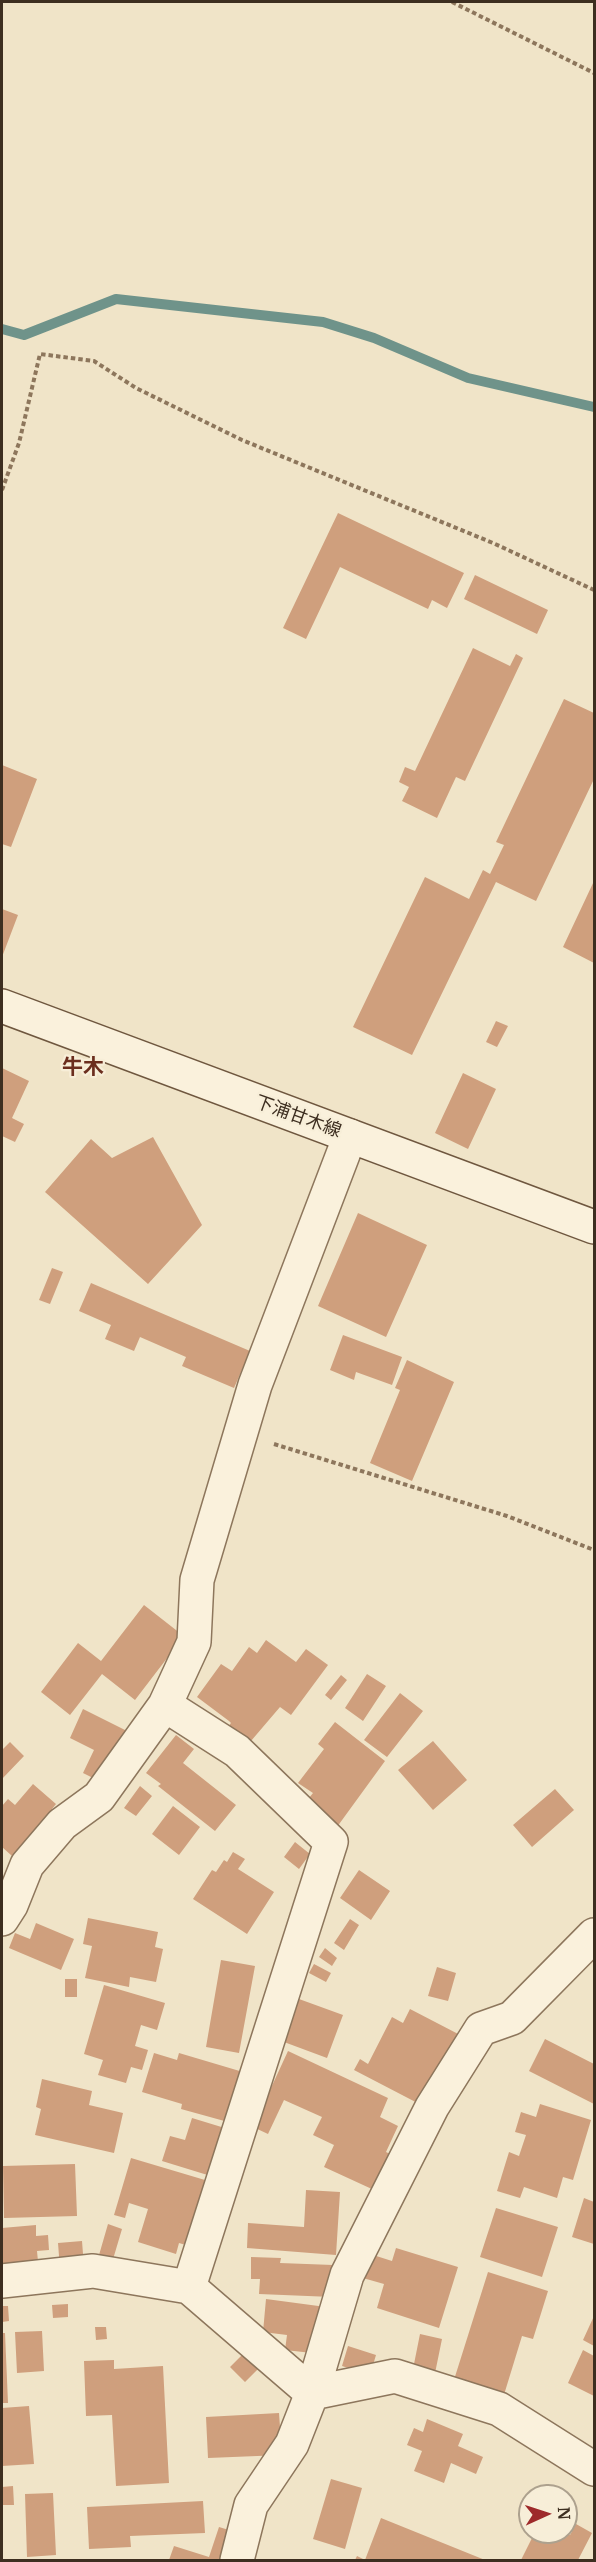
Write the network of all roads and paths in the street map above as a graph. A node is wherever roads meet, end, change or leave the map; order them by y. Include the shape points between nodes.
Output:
1 (452, 2) edge
2 (594, 73) edge
3 (2, 490) edge
4 (594, 590) edge
5 (2, 1006) edge
6 (350, 1136) junction
7 (594, 1227) edge
8 (240, 1434) junction
9 (594, 1550) edge
10 (165, 1706) junction
11 (2, 1919) edge
12 (594, 1935) edge
13 (2, 2281) edge
14 (189, 2287) junction
15 (312, 2393) junction
16 (594, 2469) edge
17 (237, 2560) edge

1 - 2 path
3 - 4 path via 19,444 40,354 94,362 136,388 242,440 493,543
5 - 6 street, 下浦甘木線
6 - 7 street, 下浦甘木線
6 - 8 street
8 - 9 path via 507,1516
8 - 10 street via 197,1580 194,1642
10 - 11 street via 99,1797 62,1824 27,1865
10 - 14 street via 237,1751 331,1842
12 - 15 street via 512,2018 482,2029 432,2107 347,2275
13 - 14 street via 93,2271
14 - 15 street
15 - 16 street via 395,2376 499,2409
15 - 17 street via 292,2444 251,2505

